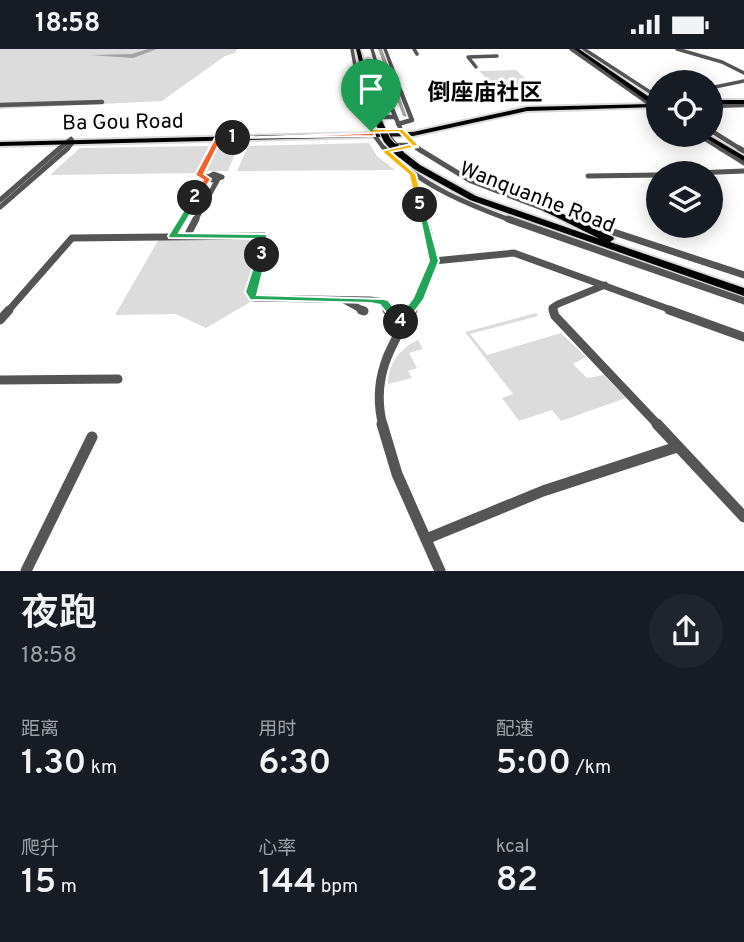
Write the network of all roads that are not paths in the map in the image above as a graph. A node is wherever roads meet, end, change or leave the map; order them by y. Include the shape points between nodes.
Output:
1 (352, 49) edge
2 (358, 49) edge
3 (365, 49) edge
4 (372, 49) edge
5 (386, 49) edge
6 (414, 49) edge
7 (578, 49) edge
8 (679, 49) edge
9 (417, 54) dead end
10 (497, 56) dead end
11 (375, 58) junction
12 (730, 65) junction
13 (744, 65) edge
14 (476, 68) dead end
15 (370, 69) junction
16 (744, 71) edge
17 (356, 72) junction
18 (365, 81) junction
19 (744, 81) edge
20 (723, 85) edge
21 (646, 96) edge
22 (102, 101) dead end
23 (646, 103) edge
24 (723, 103) edge
25 (744, 103) edge
26 (0, 105) edge
27 (728, 107) dead end
28 (744, 114) edge
29 (373, 117) junction
30 (395, 117) junction
31 (401, 129) junction
32 (372, 133) junction
33 (386, 133) junction
34 (219, 138) junction
35 (69, 141) junction
36 (0, 142) edge
37 (723, 142) edge
38 (723, 145) edge
39 (723, 147) edge
40 (410, 149) junction
41 (385, 151) junction
42 (744, 157) edge
43 (744, 171) edge
44 (723, 172) edge
45 (412, 174) junction
46 (229, 175) dead end
47 (646, 175) edge
48 (587, 176) dead end
49 (207, 178) junction
50 (220, 178) junction
51 (440, 188) junction
52 (200, 191) junction
53 (211, 192) junction
54 (416, 193) junction
55 (0, 200) edge
56 (0, 207) edge
57 (549, 211) junction
58 (531, 227) junction
59 (172, 236) junction
60 (187, 236) junction
61 (609, 239) junction
62 (634, 256) junction
63 (434, 261) junction
64 (744, 275) edge
65 (744, 283) edge
66 (605, 285) junction
67 (744, 292) edge
68 (341, 299) junction
69 (744, 301) edge
70 (364, 311) dead end
71 (4, 312) edge
72 (0, 320) edge
73 (401, 323) junction
74 (744, 337) edge
75 (118, 379) dead end
76 (0, 380) edge
77 (92, 437) dead end
78 (677, 447) junction
79 (744, 517) edge
80 (426, 539) junction
81 (26, 571) edge
82 (440, 571) edge

1 - 17 street
2 - 18 highway, Wanquanhe Road
3 - 15 highway, Wanquanhe Road
4 - 11 street
5 - 31 street via 412,120
6 - 9 street
7 - 21 main road
8 - 12 street
10 - 14 street via 468,57
11 - 15 highway
11 - 30 street
12 - 13 street
12 - 16 street
15 - 29 highway, Wanquanhe Road
17 - 18 highway
17 - 29 street
18 - 29 highway, Wanquanhe Road
19 - 20 street
22 - 26 street
23 - 31 main road via 527,109
24 - 25 main road
27 - 28 street
29 - 30 street
29 - 32 street
29 - 33 street
29 - 40 highway, Wanquanhe Road, bridge via 379,127
30 - 31 street
31 - 33 main road
31 - 40 street
32 - 33 main road
32 - 34 main road, Ba Gou Road
32 - 35 main road, Ba Gou Road
32 - 41 street
33 - 40 street via 396,145
34 - 35 main road, Ba Gou Road
34 - 49 street via 199,175
35 - 36 main road, Ba Gou Road
35 - 55 street
35 - 56 street
37 - 42 main road
38 - 42 main road
39 - 42 street
40 - 41 street
40 - 57 street via 481,185
40 - 61 highway, Wanquanhe Road via 427,165 480,192
40 - 62 highway, Wanquanhe Road via 417,167 473,198
41 - 45 street
43 - 44 street
45 - 51 street
45 - 54 street
46 - 50 street
47 - 48 street
49 - 50 street
49 - 52 street
50 - 53 street
51 - 54 street via 425,187
51 - 58 street
52 - 53 street
52 - 59 street
53 - 60 street
54 - 63 street
57 - 61 highway
57 - 64 street
58 - 62 highway
58 - 69 street
59 - 60 street
59 - 71 street via 72,238
60 - 68 street via 264,236 250,292 254,298
61 - 65 highway, Wanquanhe Road
62 - 67 highway, Wanquanhe Road
63 - 66 street via 514,253
63 - 73 street via 418,299
66 - 74 street
66 - 78 street via 559,302 552,308 555,316
68 - 70 street
68 - 73 street via 384,302
71 - 72 street
73 - 80 street via 380,373 380,416 397,473
75 - 76 street
77 - 81 street
78 - 79 street
78 - 80 street via 543,492
80 - 82 street

